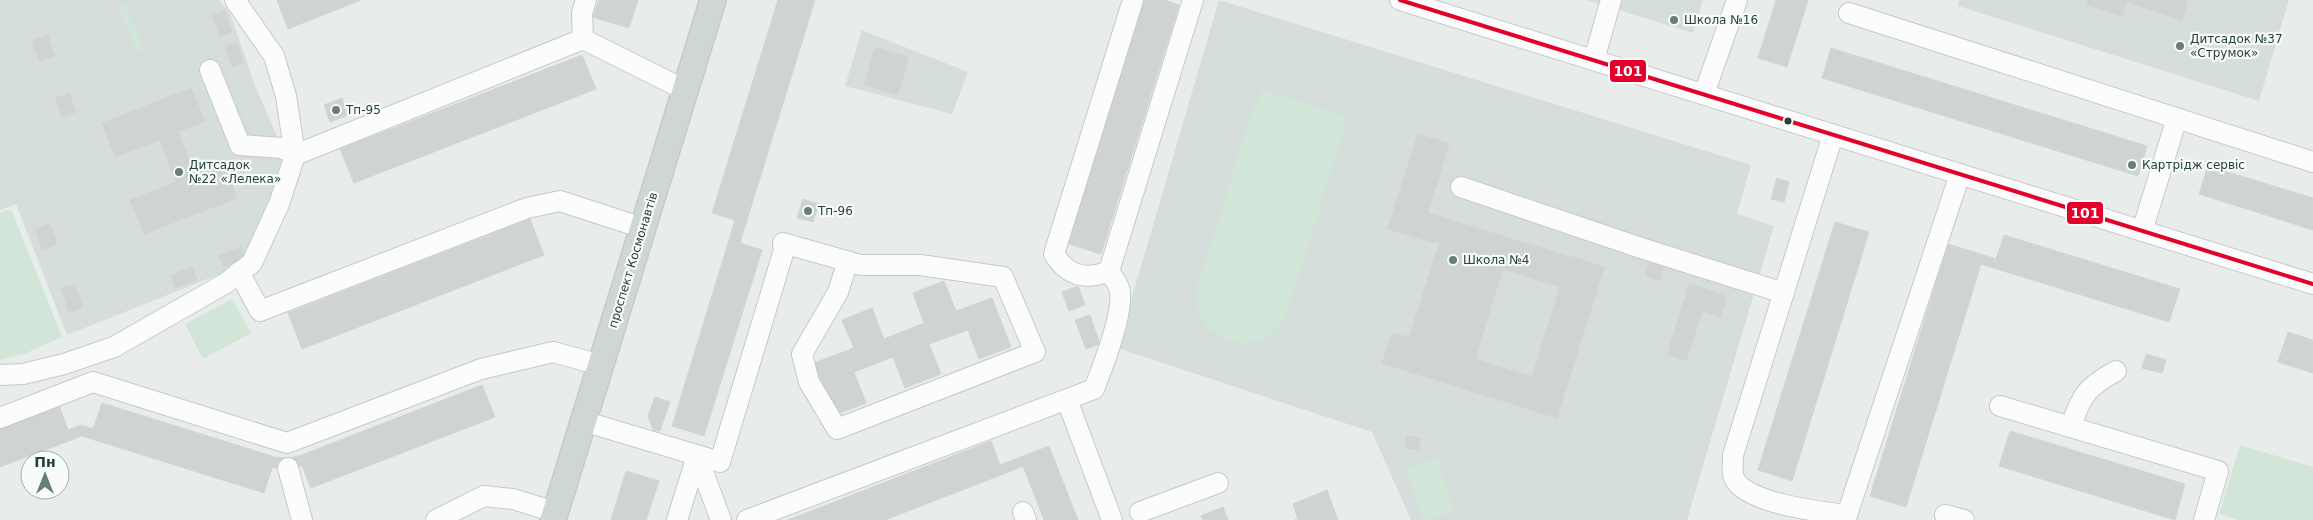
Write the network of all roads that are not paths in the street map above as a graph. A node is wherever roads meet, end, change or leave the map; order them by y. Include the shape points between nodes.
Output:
1 (235, 0) edge
2 (586, 0) edge
3 (713, 0) edge
4 (1133, 0) edge
5 (1193, 0) edge
6 (1400, 0) edge
7 (1611, 0) edge
8 (1737, 0) edge
9 (1849, 14) dead end
10 (583, 39) junction
11 (1594, 60) junction
12 (210, 70) dead end
13 (685, 90) junction
14 (1704, 94) junction
15 (2177, 118) junction
16 (1833, 134) junction
17 (295, 155) junction
18 (2313, 162) edge
19 (1960, 174) junction
20 (1461, 188) dead end
21 (643, 228) junction
22 (2142, 231) junction
23 (848, 261) junction
24 (1109, 271) junction
25 (240, 272) junction
26 (2313, 284) edge
27 (1784, 293) junction
28 (601, 364) junction
29 (2116, 371) dead end
30 (0, 375) edge
31 (1066, 400) junction
32 (2000, 406) dead end
33 (0, 418) edge
34 (583, 421) junction
35 (2071, 427) junction
36 (697, 456) junction
37 (287, 457) junction
38 (1218, 483) dead end
39 (1140, 513) edge
40 (554, 516) edge
41 (302, 520) edge
42 (436, 520) edge
43 (677, 520) edge
44 (721, 520) edge
45 (748, 520) edge
46 (1112, 520) edge
47 (2204, 520) edge

1 - 17 street via 274,56 286,96
2 - 10 street via 582,13
3 - 13 main road, проспект Космонавтів
4 - 24 street via 1054,254 1071,273 1090,276
5 - 24 street
6 - 11 street
7 - 11 street
8 - 14 street
9 - 15 street
10 - 13 street
10 - 17 street
11 - 14 street
12 - 17 street via 240,145 282,148
13 - 21 main road, проспект Космонавтів
14 - 16 street
15 - 18 street
15 - 22 street
16 - 19 street
16 - 27 street
17 - 25 street via 279,204 252,263
19 - 22 street
19 - 27 street via 1847,515 1799,509 1745,491 1733,476 1734,455
20 - 27 street
21 - 25 street via 560,201 527,208 260,311
21 - 28 main road, проспект Космонавтів
22 - 26 street
23 - 23 street via 838,292 802,354 809,382 837,429 1035,352 1003,277 920,265 861,265
23 - 36 street via 783,244 784,250 720,462
24 - 31 street via 1120,289 1113,338 1094,390
25 - 30 street via 114,348 24,374
28 - 34 main road, проспект Космонавтів
28 - 37 street via 553,352 481,369
29 - 35 street via 2094,383 2078,403
31 - 45 street
31 - 46 street
32 - 35 street
33 - 37 street via 93,382
34 - 36 street
34 - 40 main road, проспект Космонавтів
35 - 47 street via 2218,471
36 - 43 street
36 - 44 street
37 - 41 street
38 - 39 street
40 - 42 street via 513,499 484,496

